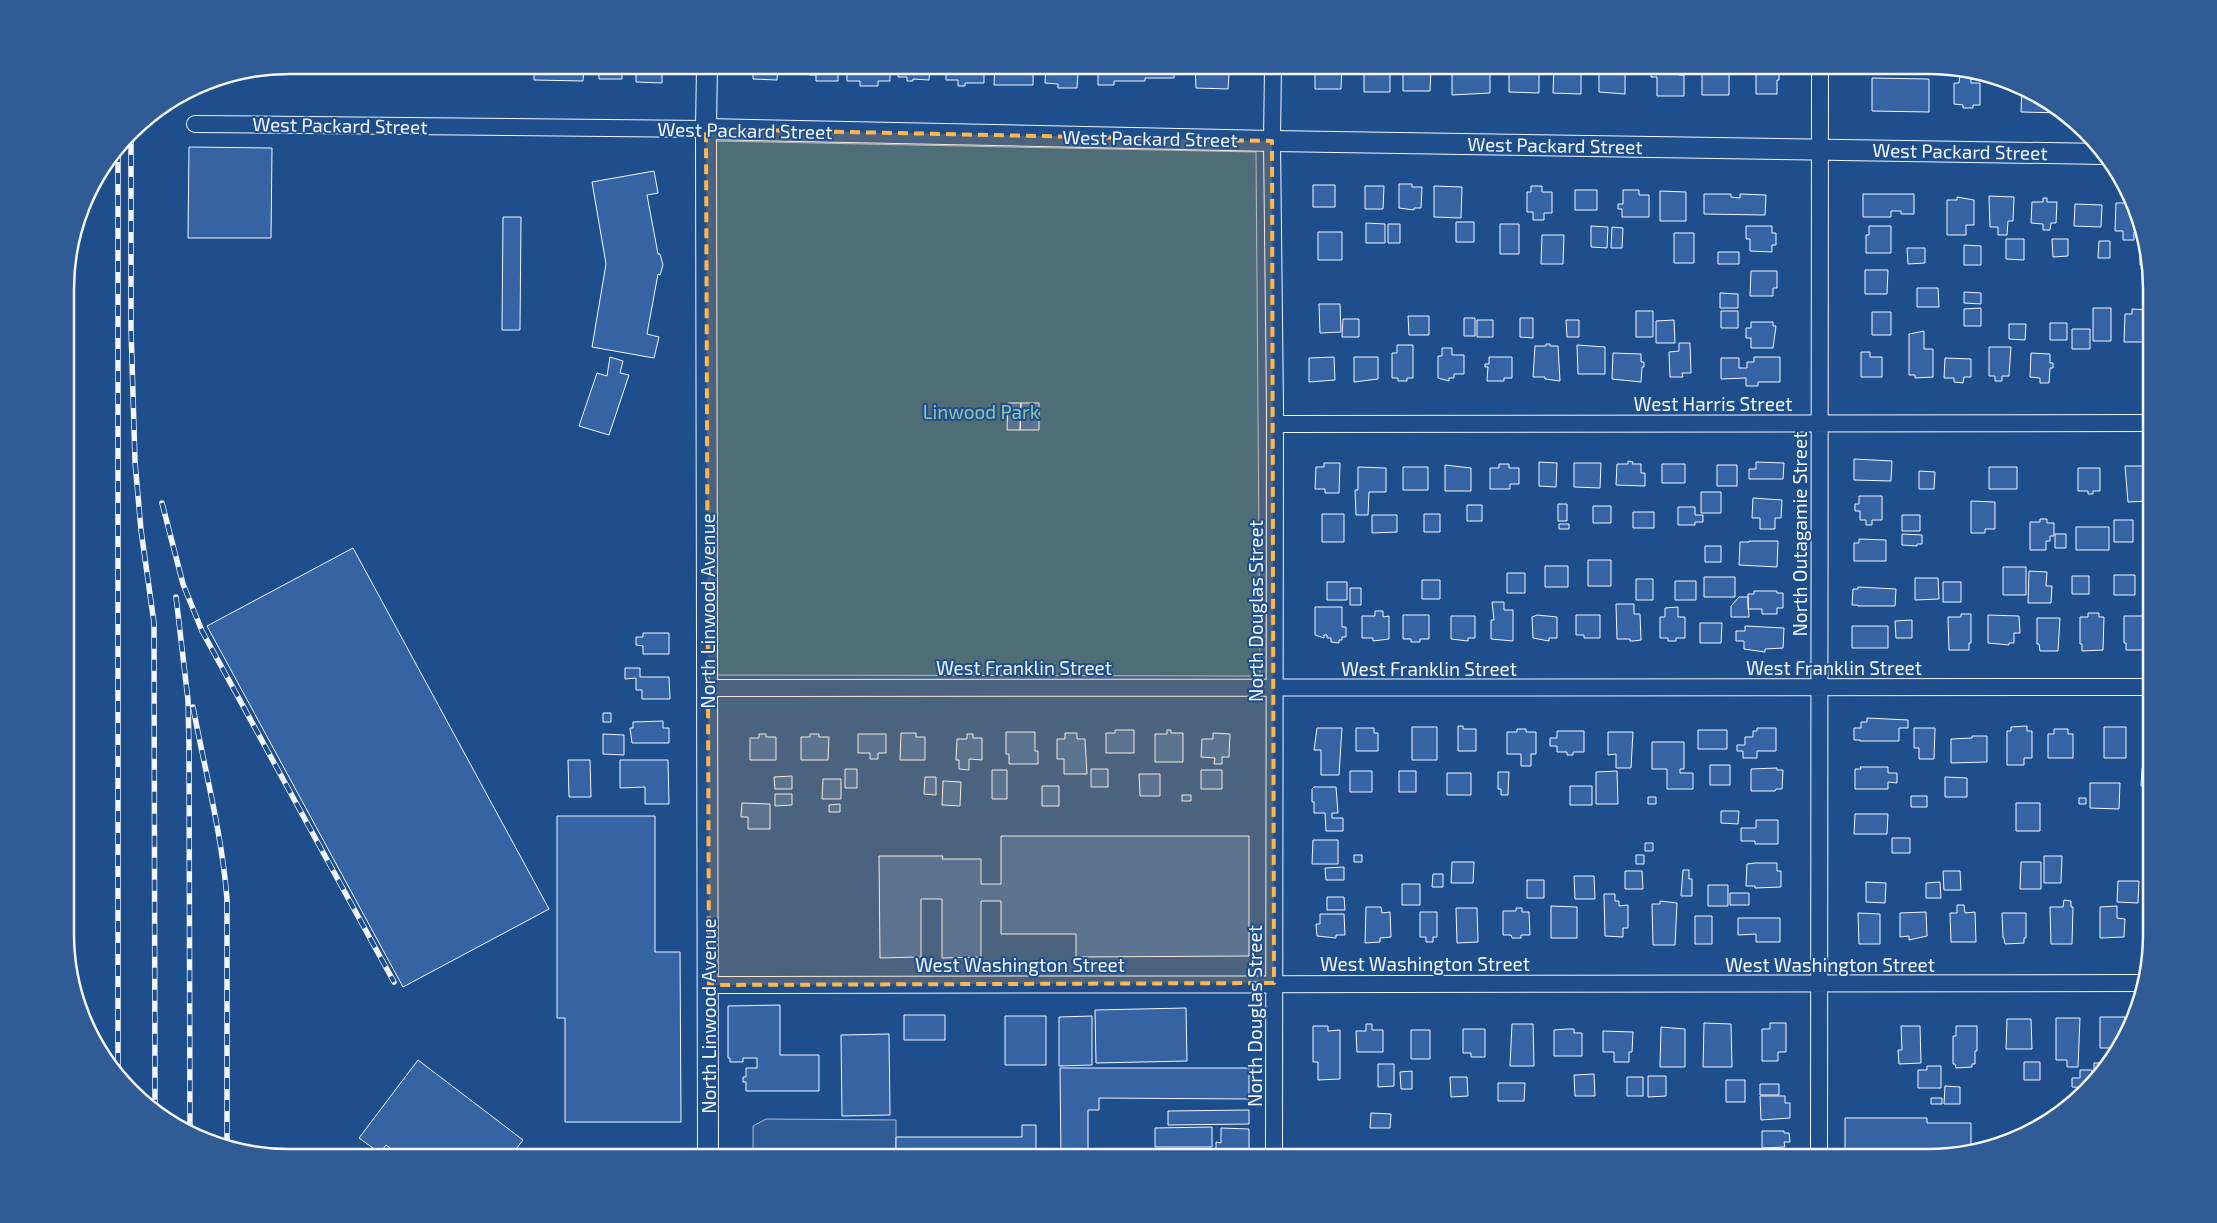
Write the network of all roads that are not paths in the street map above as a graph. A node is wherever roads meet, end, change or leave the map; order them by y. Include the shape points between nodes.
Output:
1 (707, 74) edge
2 (1273, 74) edge
3 (1820, 74) edge
4 (195, 124) dead end
5 (706, 130) junction
6 (1272, 141) junction
7 (1819, 149) junction
8 (2096, 154) edge
9 (1818, 422) junction
10 (2143, 423) edge
11 (1275, 424) junction
12 (2143, 687) edge
13 (707, 688) junction
14 (1275, 688) junction
15 (1820, 688) junction
16 (1274, 983) junction
17 (2137, 983) edge
18 (1819, 984) junction
19 (708, 986) junction
20 (708, 1149) edge
21 (1274, 1149) edge
22 (1818, 1149) edge

1 - 5 street, North Linwood Avenue
2 - 6 street, North Douglas Street
3 - 7 street, North Outagamie Street
4 - 5 street, West Packard Street
5 - 6 street, West Packard Street
5 - 13 street, North Linwood Avenue
6 - 7 street, West Packard Street
6 - 11 street, North Douglas Street
7 - 8 street, West Packard Street
7 - 9 street, North Outagamie Street
9 - 10 street, West Harris Street
9 - 11 street, West Harris Street
9 - 15 street, North Outagamie Street
11 - 14 street, North Douglas Street
12 - 15 street, West Franklin Street
13 - 14 street, West Franklin Street
13 - 19 street, North Linwood Avenue
14 - 15 street, West Franklin Street
14 - 16 street, North Douglas Street
15 - 18 street, North Outagamie Street
16 - 18 street, West Washington Street
16 - 19 street, West Washington Street
16 - 21 street, North Douglas Street
17 - 18 street, West Washington Street
18 - 22 street, North Outagamie Street
19 - 20 street, North Linwood Avenue

